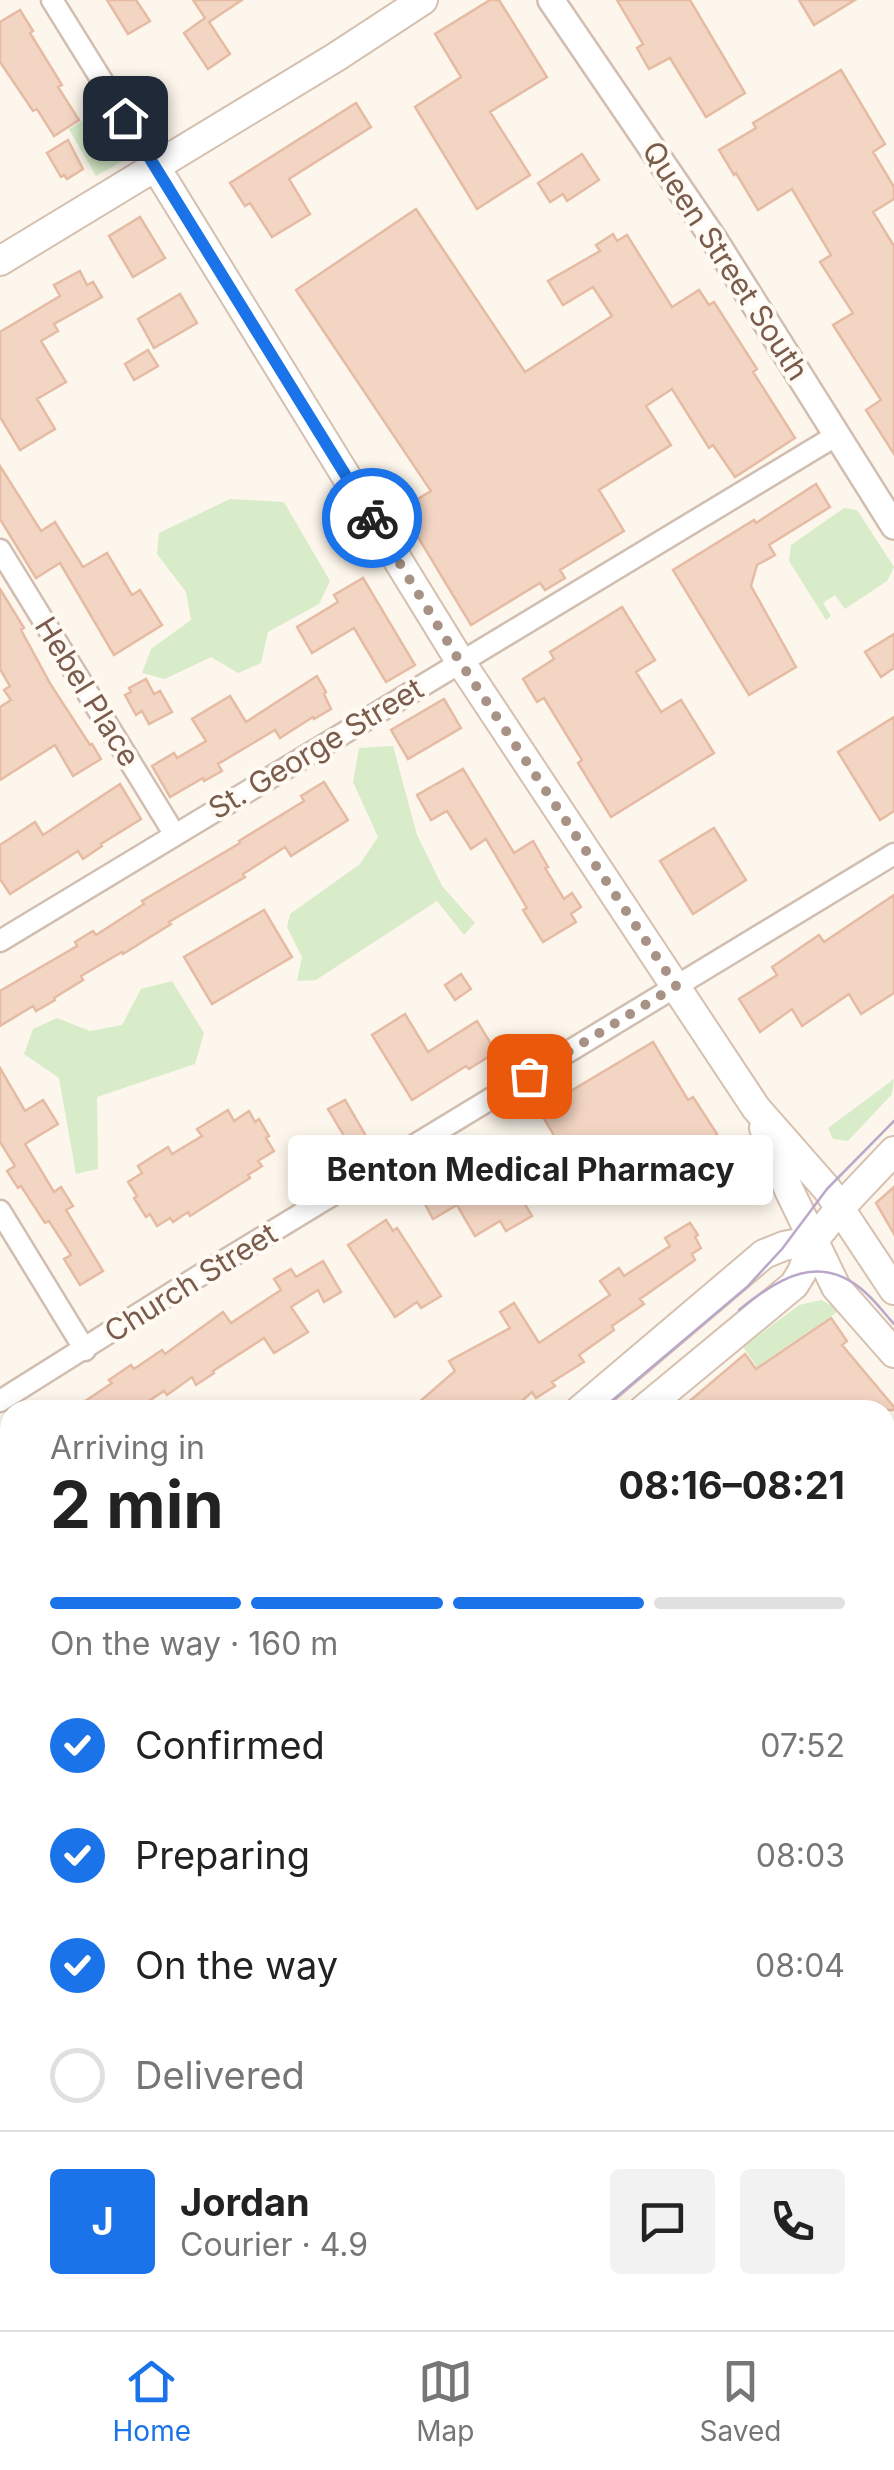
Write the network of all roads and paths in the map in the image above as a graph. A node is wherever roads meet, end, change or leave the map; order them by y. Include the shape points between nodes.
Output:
1 (52, 0) edge
2 (423, 0) edge
3 (551, 0) edge
4 (154, 166) junction
5 (0, 261) edge
6 (837, 435) junction
7 (894, 526) edge
8 (0, 550) edge
9 (460, 662) junction
10 (175, 835) junction
11 (894, 854) edge
12 (0, 940) edge
13 (676, 986) junction
14 (756, 1108) junction
15 (894, 1151) edge
16 (840, 1208) junction
17 (0, 1211) edge
18 (814, 1240) junction
19 (794, 1285) junction
20 (836, 1287) junction
21 (894, 1290) edge
22 (85, 1350) junction
23 (894, 1352) edge
24 (2, 1400) edge
25 (592, 1400) edge
26 (656, 1400) edge

1 - 4 street
2 - 4 main road
3 - 6 street, Queen Street South
4 - 5 main road
4 - 9 main road
6 - 7 street, Queen Street South
6 - 9 street, St. George Street
8 - 10 street, Hebel Place
9 - 10 street, St. George Street
9 - 13 main road
10 - 12 street, St. George Street
11 - 13 street, Church Street
13 - 14 main road
13 - 22 street, Church Street
14 - 16 main road
14 - 18 main road
15 - 16 main road
16 - 18 main road
16 - 21 main road
17 - 22 street
18 - 19 main road
18 - 20 main road
18 - 25 main road via 764,1254
19 - 20 main road
19 - 26 main road
20 - 23 main road
22 - 24 street, Church Street

